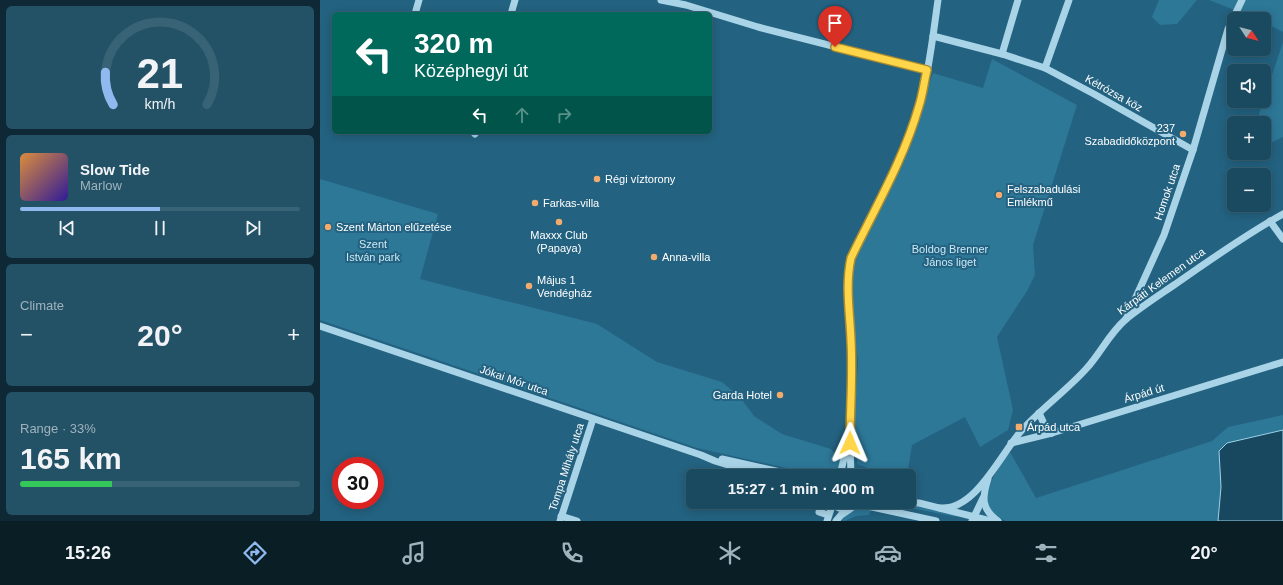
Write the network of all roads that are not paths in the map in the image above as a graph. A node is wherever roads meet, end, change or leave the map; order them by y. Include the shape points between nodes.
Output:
1 (419, 0) edge
2 (515, 0) edge
3 (661, 0) edge
4 (938, 0) edge
5 (1018, 0) edge
6 (1068, 0) edge
7 (1242, 0) edge
8 (416, 12) edge
9 (512, 12) edge
10 (709, 12) edge
11 (712, 13) edge
12 (936, 37) junction
13 (1002, 54) junction
14 (1044, 68) junction
15 (927, 70) junction
16 (1194, 150) junction
17 (1283, 214) edge
18 (1270, 221) junction
19 (1283, 240) edge
20 (1126, 320) junction
21 (320, 326) edge
22 (1283, 362) edge
23 (1038, 413) junction
24 (593, 419) junction
25 (850, 428) junction
26 (1052, 433) junction
27 (1010, 443) junction
28 (701, 455) junction
29 (741, 469) edge
30 (766, 469) edge
31 (842, 469) edge
32 (852, 469) edge
33 (990, 475) junction
34 (984, 496) junction
35 (916, 503) edge
36 (940, 508) junction
37 (820, 509) edge
38 (850, 509) edge
39 (878, 509) edge
40 (560, 518) edge
41 (826, 518) edge
42 (973, 519) edge
43 (577, 521) edge
44 (836, 521) edge
45 (936, 521) edge
46 (991, 521) edge
47 (998, 521) edge

1 - 8 street
2 - 9 street
3 - 10 street
4 - 12 street
5 - 13 street
6 - 14 street
7 - 16 street, Homok utca via 1228,29
11 - 15 street
12 - 13 street, Kétrózsa köz
12 - 15 street
13 - 14 street, Kétrózsa köz
14 - 16 street, Kétrózsa köz
15 - 25 street via 920,105 910,134 897,166 851,258 847,287 851,342
16 - 20 street, Homok utca via 1164,235
17 - 18 street, Kárpáti Kelemen utca
18 - 19 street
18 - 20 street, Kárpáti Kelemen utca via 1230,245
20 - 23 street, Kárpáti Kelemen utca via 1110,336 1085,370
21 - 24 street, Jókai Mór utca
22 - 26 street, Árpád út
23 - 26 street via 1042,424
23 - 27 street, Kárpáti Kelemen utca
24 - 28 street, Jókai Mór utca
24 - 40 street, Tompa Mihály utca
25 - 31 street
25 - 32 street
26 - 27 street, Árpád út
27 - 33 street, Kárpáti Kelemen utca
28 - 29 street, Jókai Mór utca
28 - 30 street, Jókai Mór utca
33 - 34 street, Kárpáti Kelemen utca
33 - 36 street, Kárpáti Kelemen utca via 968,499
34 - 42 street, Kárpáti Kelemen utca
34 - 47 street via 984,505
35 - 36 street
36 - 42 street
37 - 41 street via 819,512
38 - 44 street
39 - 45 street
40 - 43 street
42 - 46 street

